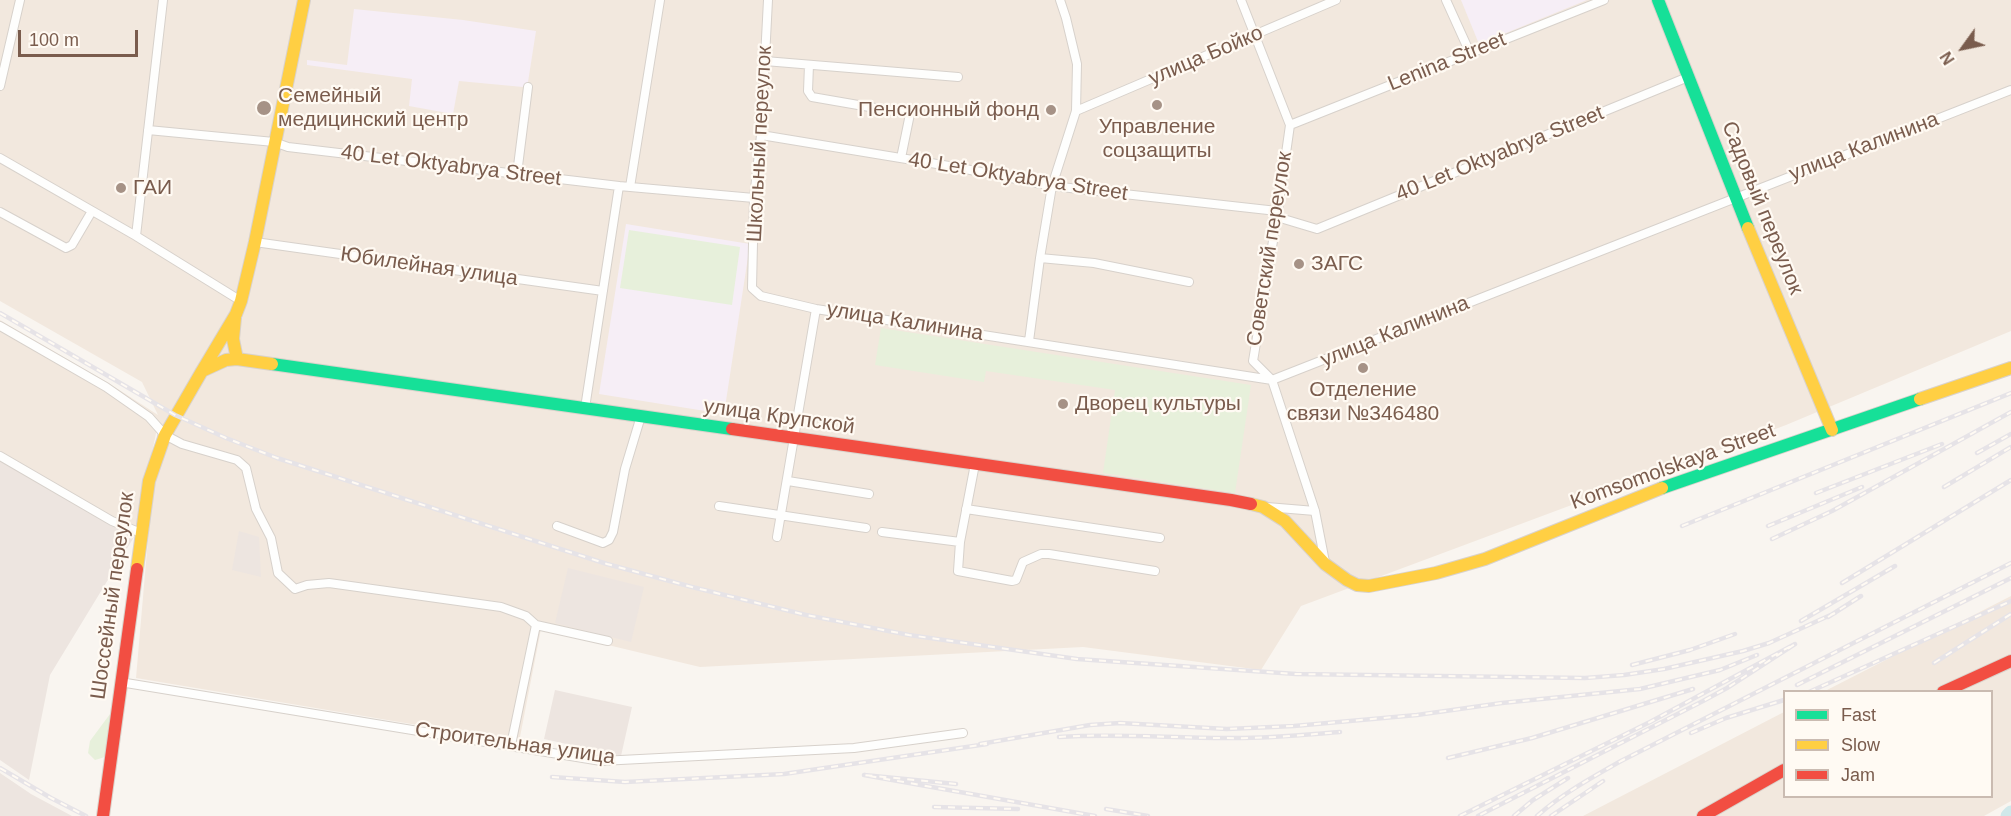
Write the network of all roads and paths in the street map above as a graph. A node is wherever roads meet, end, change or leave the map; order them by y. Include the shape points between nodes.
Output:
1 (20, 0) edge
2 (163, 0) edge
3 (304, 0) edge
4 (660, 0) edge
5 (768, 0) edge
6 (1060, 0) edge
7 (1241, 0) edge
8 (1336, 0) edge
9 (1446, 0) edge
10 (1604, 0) edge
11 (1658, 0) edge
12 (1255, 35) junction
13 (1470, 53) junction
14 (765, 61) junction
15 (809, 64) junction
16 (958, 77) dead end
17 (1688, 77) junction
18 (0, 86) edge
19 (528, 87) dead end
20 (2011, 90) edge
21 (1077, 111) junction
22 (1290, 125) junction
23 (148, 130) junction
24 (760, 135) junction
25 (274, 142) junction
26 (901, 158) junction
27 (0, 159) edge
28 (517, 174) junction
29 (619, 186) junction
30 (1053, 186) junction
31 (630, 187) junction
32 (1736, 197) junction
33 (754, 198) junction
34 (92, 211) junction
35 (0, 212) edge
36 (1277, 214) junction
37 (136, 236) junction
38 (255, 242) junction
39 (1040, 258) junction
40 (1189, 282) dead end
41 (752, 288) joint
42 (603, 291) junction
43 (240, 301) junction
44 (816, 309) junction
45 (236, 314) junction
46 (0, 326) edge
47 (1029, 341) junction
48 (237, 359) junction
49 (2011, 368) edge
50 (202, 371) junction
51 (1272, 380) junction
52 (585, 408) junction
53 (641, 416) junction
54 (1832, 430) junction
55 (165, 435) junction
56 (795, 439) junction
57 (0, 456) edge
58 (975, 464) junction
59 (788, 481) junction
60 (869, 494) dead end
61 (719, 506) dead end
62 (1263, 507) junction
63 (966, 508) junction
64 (1315, 510) junction
65 (781, 515) junction
66 (556, 526) dead end
67 (866, 528) dead end
68 (882, 532) dead end
69 (141, 533) junction
70 (777, 537) dead end
71 (1160, 538) dead end
72 (960, 542) junction
73 (1325, 564) junction
74 (1155, 571) dead end
75 (1347, 580) joint
76 (536, 625) junction
77 (608, 640) dead end
78 (2011, 661) edge
79 (120, 682) junction
80 (1947, 690) edge
81 (963, 734) dead end
82 (511, 745) junction
83 (1783, 771) edge
84 (103, 816) edge
85 (1703, 816) edge

1 - 18 street
2 - 23 street
3 - 25 main road
4 - 31 street
5 - 14 street, Школьный переулок
6 - 21 street via 1077,64
7 - 12 street, Советский переулок
8 - 12 street, улица Бойко
9 - 13 street
10 - 13 street, Lenina Street
11 - 17 main road, Садовый переулок
12 - 21 street, улица Бойко
12 - 22 street, Советский переулок
13 - 22 street, Lenina Street
14 - 15 street
14 - 24 street, Школьный переулок
15 - 16 street
15 - 26 street via 808,91 812,97 910,114
17 - 32 main road, Садовый переулок
17 - 36 street, 40 Let Oktyabrya Street via 1317,229
19 - 28 street
20 - 32 street, улица Калинина
21 - 30 street
22 - 36 street, Советский переулок
23 - 25 street, 40 Let Oktyabrya Street
23 - 37 street
24 - 26 street, 40 Let Oktyabrya Street
24 - 33 street, Школьный переулок
25 - 28 street, 40 Let Oktyabrya Street via 288,147
25 - 38 main road
26 - 30 street, 40 Let Oktyabrya Street
27 - 34 street
28 - 29 street, 40 Let Oktyabrya Street
29 - 31 street, 40 Let Oktyabrya Street
29 - 42 street
30 - 36 street, 40 Let Oktyabrya Street
30 - 39 street
31 - 33 street, 40 Let Oktyabrya Street
32 - 51 street, улица Калинина
32 - 54 main road, Садовый переулок
33 - 41 street, Школьный переулок
34 - 35 street via 72,245 66,248
34 - 37 street
36 - 51 street, Советский переулок via 1253,361
37 - 43 street
38 - 42 street, Юбилейная улица
38 - 43 main road
39 - 40 street via 1094,263
39 - 47 street
41 - 44 street, улица Калинина via 761,296
42 - 52 street
43 - 45 main road
44 - 47 street, улица Калинина
44 - 56 street
45 - 48 main road via 233,330
45 - 50 main road
46 - 55 street via 106,387 149,417
47 - 51 street, улица Калинина
48 - 50 main road, улица Крупской
48 - 52 main road, улица Крупской
49 - 54 main road, Komsomolskaya Street
50 - 55 main road, Шоссейный переулок
51 - 64 street, Советский переулок
52 - 53 main road, улица Крупской
53 - 56 main road, улица Крупской
53 - 66 street via 609,540 603,543
54 - 75 main road, Komsomolskaya Street via 1648,493 1485,559 1369,586
55 - 69 main road, Шоссейный переулок via 149,482
55 - 76 street via 237,460 246,468 256,508 271,537 279,573 295,589 329,583 501,607 526,616
56 - 58 main road, улица Крупской
56 - 59 street
57 - 69 street via 112,521
58 - 62 main road, улица Крупской
58 - 63 street
59 - 60 street
59 - 65 street
61 - 65 street
62 - 64 street
62 - 73 main road, улица Крупской via 1285,521
63 - 71 street
63 - 72 street
64 - 73 street, Советский переулок
65 - 67 street
65 - 70 street
68 - 72 street
69 - 79 main road, Шоссейный переулок
72 - 74 street via 958,571 1012,581 1023,562 1041,554
73 - 75 main road, улица Крупской
76 - 77 street
76 - 82 street
78 - 80 main road
79 - 82 street, Строительная улица
79 - 84 main road, Шоссейный переулок
81 - 82 street, Строительная улица via 854,748 625,761 601,761
83 - 85 main road

